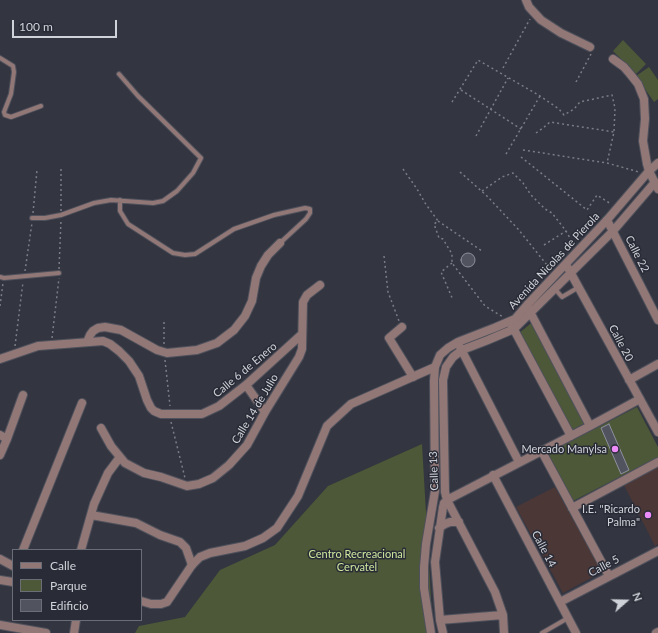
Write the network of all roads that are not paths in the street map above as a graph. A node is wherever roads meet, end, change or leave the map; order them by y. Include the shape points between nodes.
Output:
1 (526, 0) edge
2 (591, 49) road end
3 (0, 58) edge
4 (613, 59) dead end
5 (119, 74) dead end
6 (41, 106) dead end
7 (658, 163) edge
8 (647, 172) junction
9 (656, 186) edge
10 (120, 200) junction
11 (32, 218) road end
12 (607, 220) junction
13 (613, 231) junction
14 (280, 243) joint
15 (566, 264) junction
16 (571, 272) junction
17 (59, 273) road end
18 (2, 278) edge
19 (320, 285) dead end
20 (579, 287) junction
21 (555, 288) junction
22 (529, 308) junction
23 (658, 320) edge
24 (512, 325) junction
25 (402, 327) road end
26 (302, 335) junction
27 (87, 342) junction
28 (458, 342) junction
29 (462, 350) junction
30 (0, 359) edge
31 (658, 364) edge
32 (435, 367) junction
33 (412, 377) junction
34 (629, 380) junction
35 (246, 385) junction
36 (23, 395) dead end
37 (640, 399) junction
38 (82, 403) dead end
39 (265, 412) junction
40 (590, 426) junction
41 (101, 428) dead end
42 (657, 428) edge
43 (571, 436) junction
44 (3, 437) edge
45 (541, 450) junction
46 (0, 455) edge
47 (120, 457) junction
48 (519, 462) junction
49 (658, 462) edge
50 (493, 475) junction
51 (447, 500) junction
52 (572, 508) junction
53 (91, 515) junction
54 (459, 522) junction
55 (439, 528) junction
56 (23, 549) edge
57 (81, 549) edge
58 (658, 551) edge
59 (0, 559) edge
60 (12, 565) edge
61 (192, 565) junction
62 (609, 576) junction
63 (0, 580) edge
64 (12, 582) edge
65 (142, 601) edge
66 (560, 602) junction
67 (503, 616) junction
68 (568, 618) junction
69 (440, 620) junction
70 (76, 621) edge
71 (0, 625) edge
72 (31, 632) edge
73 (46, 633) edge
74 (74, 633) edge
75 (431, 633) edge
76 (443, 633) edge
77 (504, 633) edge
78 (542, 633) edge
79 (576, 633) edge

1 - 2 street via 541,20
3 - 6 lane via 13,66 14,72 5,115 11,117
4 - 8 street via 624,67 638,84 644,99
5 - 10 lane via 201,158 193,173 177,191 163,201 153,204
7 - 8 street, Avenida Nicolas de Pierola
8 - 9 street
8 - 12 street, Avenida Nicolas de Pierola
9 - 13 street
10 - 11 lane via 94,204 61,215
10 - 14 lane via 120,211 128,224 173,253 185,255 195,254 234,230 274,215 310,209 306,219
12 - 13 street, Calle 22
12 - 15 street, Avenida Nicolas de Pierola
13 - 16 street
13 - 23 street, Calle 22
14 - 27 street via 261,266 251,306 234,330 223,339 204,348 164,352 111,327 95,329
15 - 16 street, Calle 20
15 - 22 street, Avenida Nicolas de Pierola
16 - 20 street, Calle 20
16 - 21 street
17 - 18 lane
19 - 26 street, Calle 14 de Julio via 307,295 302,305
20 - 21 lane via 562,297
20 - 34 street, Calle 20
21 - 22 street
22 - 24 street, Avenida Nicolas de Pierola via 515,319
22 - 40 street
24 - 28 street, Avenida Nicolas de Pierola
24 - 29 street via 488,340
24 - 43 street
25 - 33 street via 389,338
26 - 35 street, Calle 6 de Enero
26 - 39 street, Calle 14 de Julio via 299,357
27 - 30 street, Calle 6 de Enero via 30,348
27 - 35 street, Calle 6 de Enero via 103,341 119,351 139,376 150,408 161,414 206,413
28 - 29 street
28 - 32 street, Avenida Nicolas de Pierola via 440,355
29 - 48 street
29 - 51 street, Calle 13 via 446,367 443,380
31 - 34 street
32 - 33 street
32 - 75 street via 435,491 424,567 424,588
33 - 61 street via 350,404 327,426 298,496 277,528 264,538 245,546 200,557
34 - 37 street, Calle 20
35 - 39 street
36 - 44 street
37 - 40 street
37 - 42 street, Calle 20
38 - 56 street
39 - 47 street, Calle 14 de Julio via 247,445 226,468 206,482 187,486 144,473 131,467
40 - 43 street
41 - 47 street
43 - 45 street
44 - 46 street
45 - 48 street
45 - 52 street
47 - 53 street via 108,473
48 - 50 street
49 - 52 street
50 - 51 street
50 - 66 street, Calle 14
51 - 54 street, Calle 13
51 - 55 street
52 - 62 street
53 - 57 street
53 - 61 street via 136,523 180,542 186,548
54 - 55 street via 450,522
54 - 67 street, Calle 13 via 495,592
55 - 69 street via 435,562
58 - 62 street, Calle 5
59 - 60 street
61 - 65 street via 167,602 151,604
62 - 66 street, Calle 5
63 - 64 street
66 - 68 street, Calle 14
67 - 69 street
67 - 77 street, Calle 13
68 - 78 lane
68 - 79 street, Calle 14
69 - 76 street
70 - 74 street
71 - 72 street
72 - 73 street

